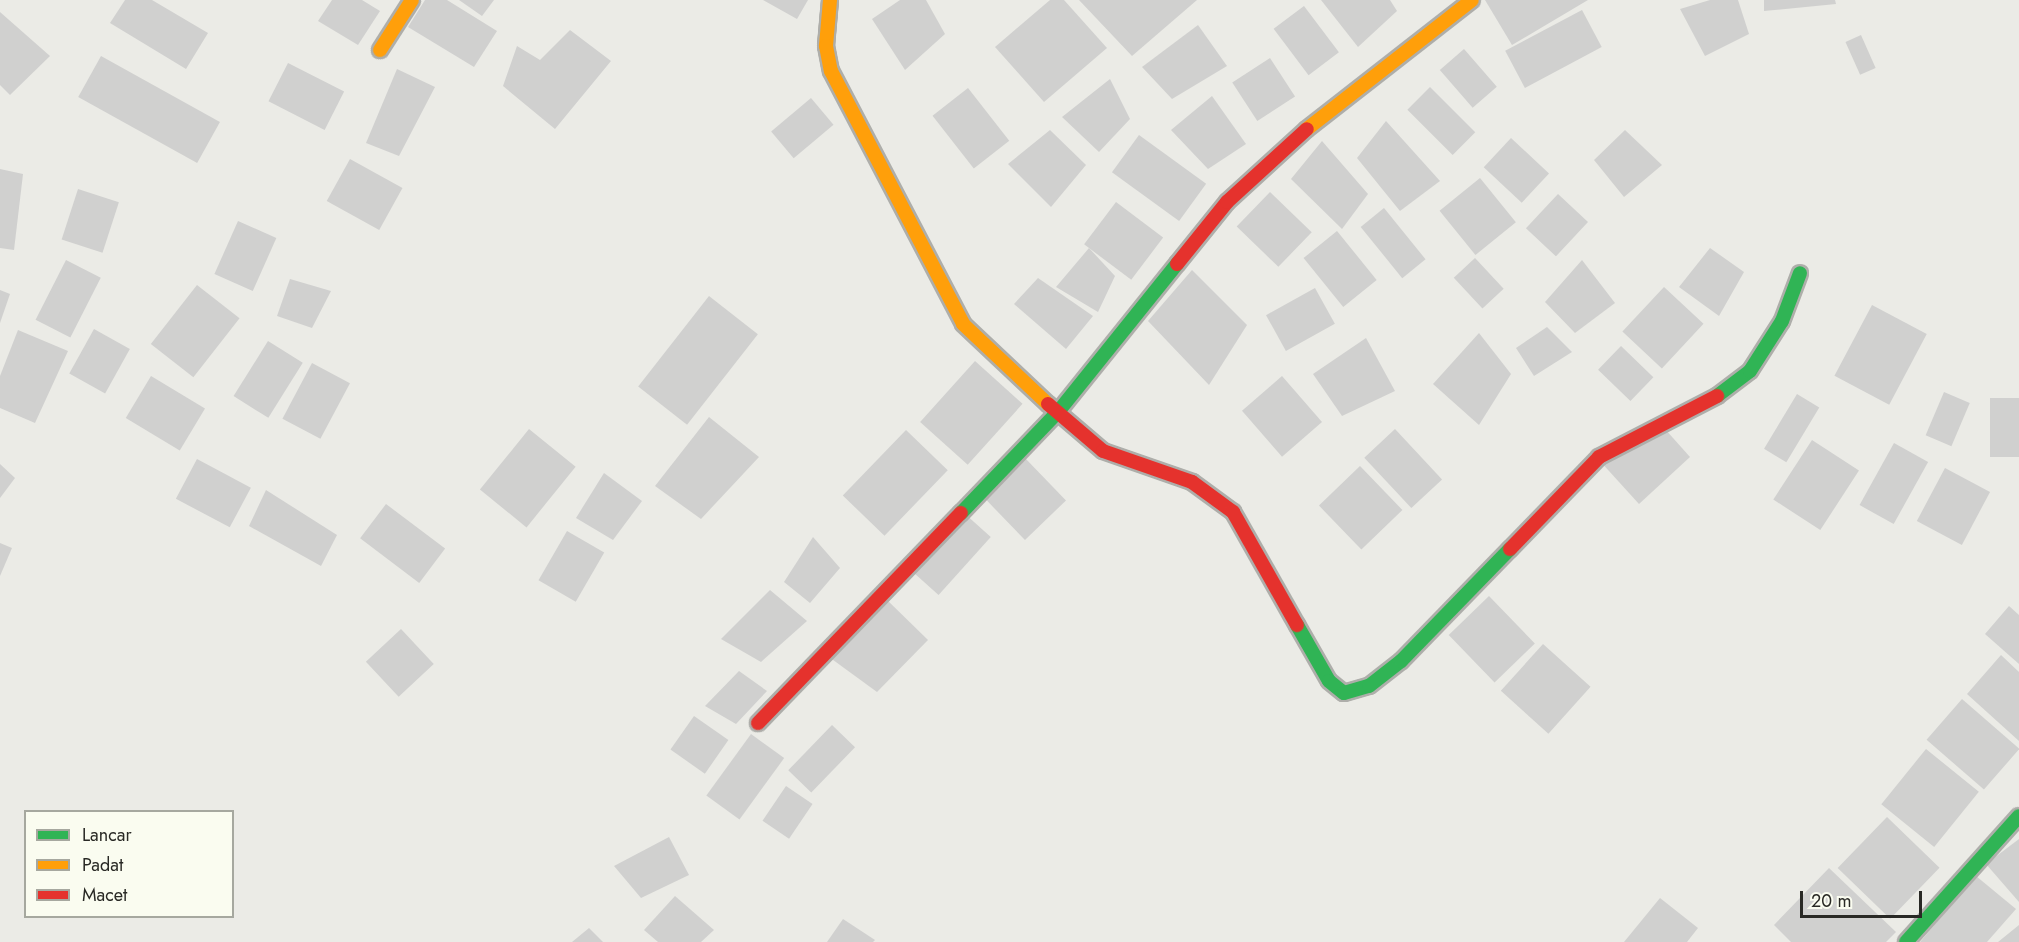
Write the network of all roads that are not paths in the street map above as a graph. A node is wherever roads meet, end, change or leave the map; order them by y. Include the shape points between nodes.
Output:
1 (412, 0) edge
2 (830, 0) edge
3 (1472, 0) edge
4 (380, 50) dead end
5 (1800, 273) dead end
6 (1058, 412) junction
7 (758, 723) dead end
8 (2019, 816) edge
9 (1906, 942) edge

1 - 4 street
2 - 6 street via 826,46 831,71 932,272 963,324
3 - 6 street via 1329,109 1227,202
5 - 6 street via 1782,321 1750,371 1724,392 1599,457 1401,661 1354,694 1329,681 1233,512 1192,482 1116,458
6 - 7 street
8 - 9 street

